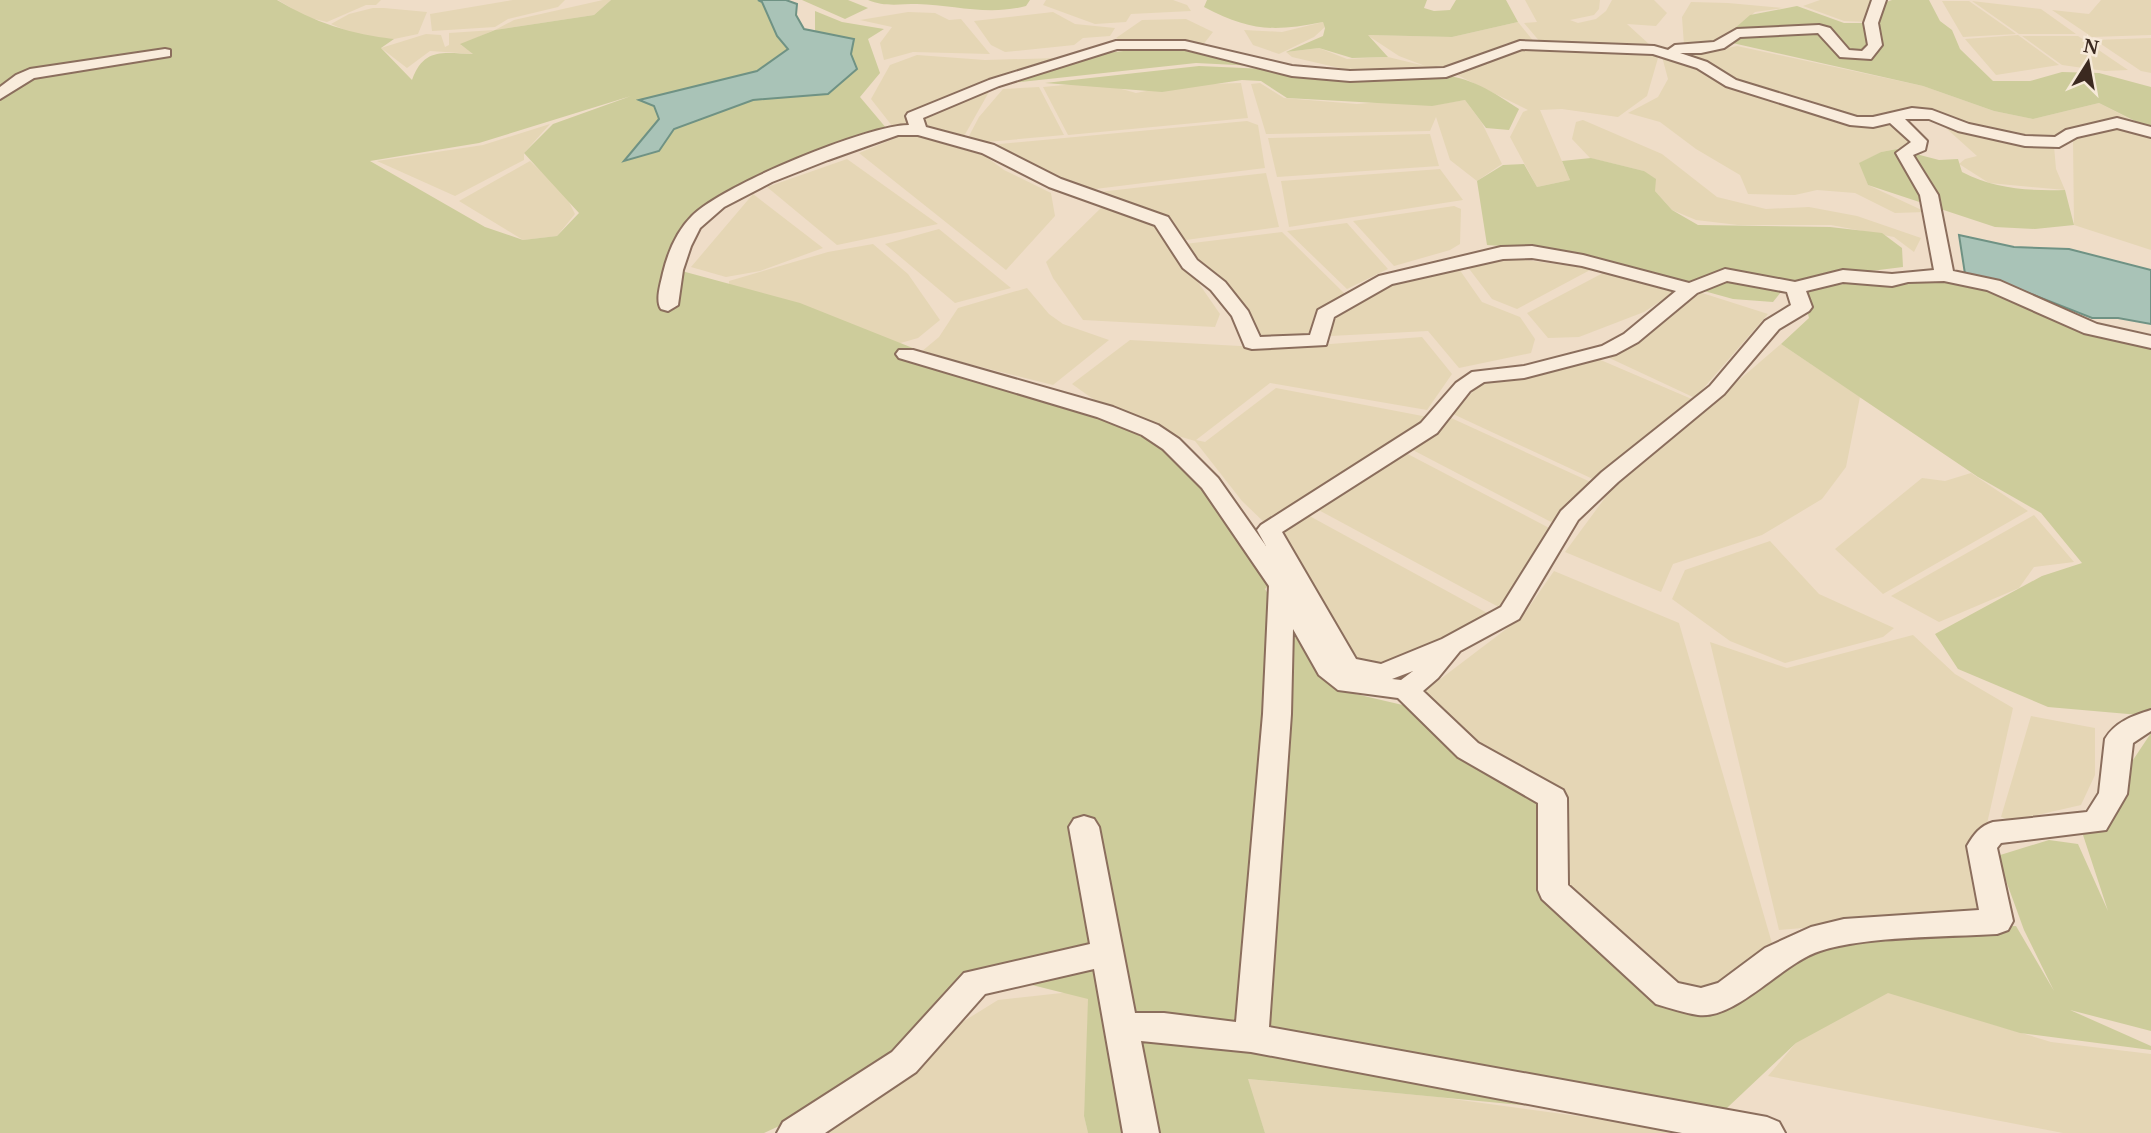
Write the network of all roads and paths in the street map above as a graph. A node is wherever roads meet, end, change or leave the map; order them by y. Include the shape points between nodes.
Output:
1 (1878, 0) edge
2 (1654, 50) junction
3 (164, 52) dead end
4 (0, 94) edge
5 (1893, 117) junction
6 (919, 130) junction
7 (2151, 132) edge
8 (1944, 272) junction
9 (1795, 288) junction
10 (1690, 289) junction
11 (668, 305) dead end
12 (2151, 342) edge
13 (906, 354) dead end
14 (1281, 585) junction
15 (1451, 645) junction
16 (1406, 690) junction
17 (2151, 720) edge
18 (1084, 827) dead end
19 (1109, 953) junction
20 (1119, 1027) junction
21 (1251, 1038) junction
22 (1732, 1130) edge
23 (800, 1132) edge
24 (1141, 1133) edge
25 (1767, 1133) edge

1 - 2 street via 1871,23 1875,45 1866,56 1845,54 1819,29 1737,33 1719,45 1701,49
2 - 5 street via 1817,112 1856,122
2 - 6 street via 1520,44 1446,72 1350,76 1292,71 1185,45 1116,45 994,83 914,116
3 - 4 street via 30,74
5 - 7 street via 1912,113 1932,116 2025,141 2059,142 2072,133 2117,123
5 - 8 street via 1919,141 1919,146 1904,153 1929,195
6 - 10 street via 988,149 1055,183 1162,221 1190,264 1218,286 1241,315 1252,343 1319,341 1325,314 1386,280 1501,253 1583,261
6 - 11 street via 896,130 792,170 747,188 702,215 686,234
8 - 9 street via 1892,280 1843,276
8 - 12 street via 1993,285 2091,329
9 - 10 street via 1725,275
9 - 15 street via 1802,307 1799,312 1772,326 1717,390 1569,516 1510,613
10 - 15 street via 1631,338 1609,350 1524,372 1479,376 1463,387 1429,428 1269,530 1347,667 1383,673
13 - 14 street via 1105,412 1150,430 1210,482
14 - 16 street via 1328,669 1347,684
14 - 21 street via 1277,713
15 - 16 street via 1429,672
16 - 17 street via 1468,750 1553,798 1553,890 1668,994 1701,1002 1728,994 1776,957 1811,940 1844,932 1997,921 1982,846 1993,832 2096,822 2113,794 2119,739
18 - 19 street
19 - 20 street
19 - 23 street via 975,983 904,1062
20 - 21 street via 1164,1027
20 - 24 street
21 - 22 street
22 - 25 street

